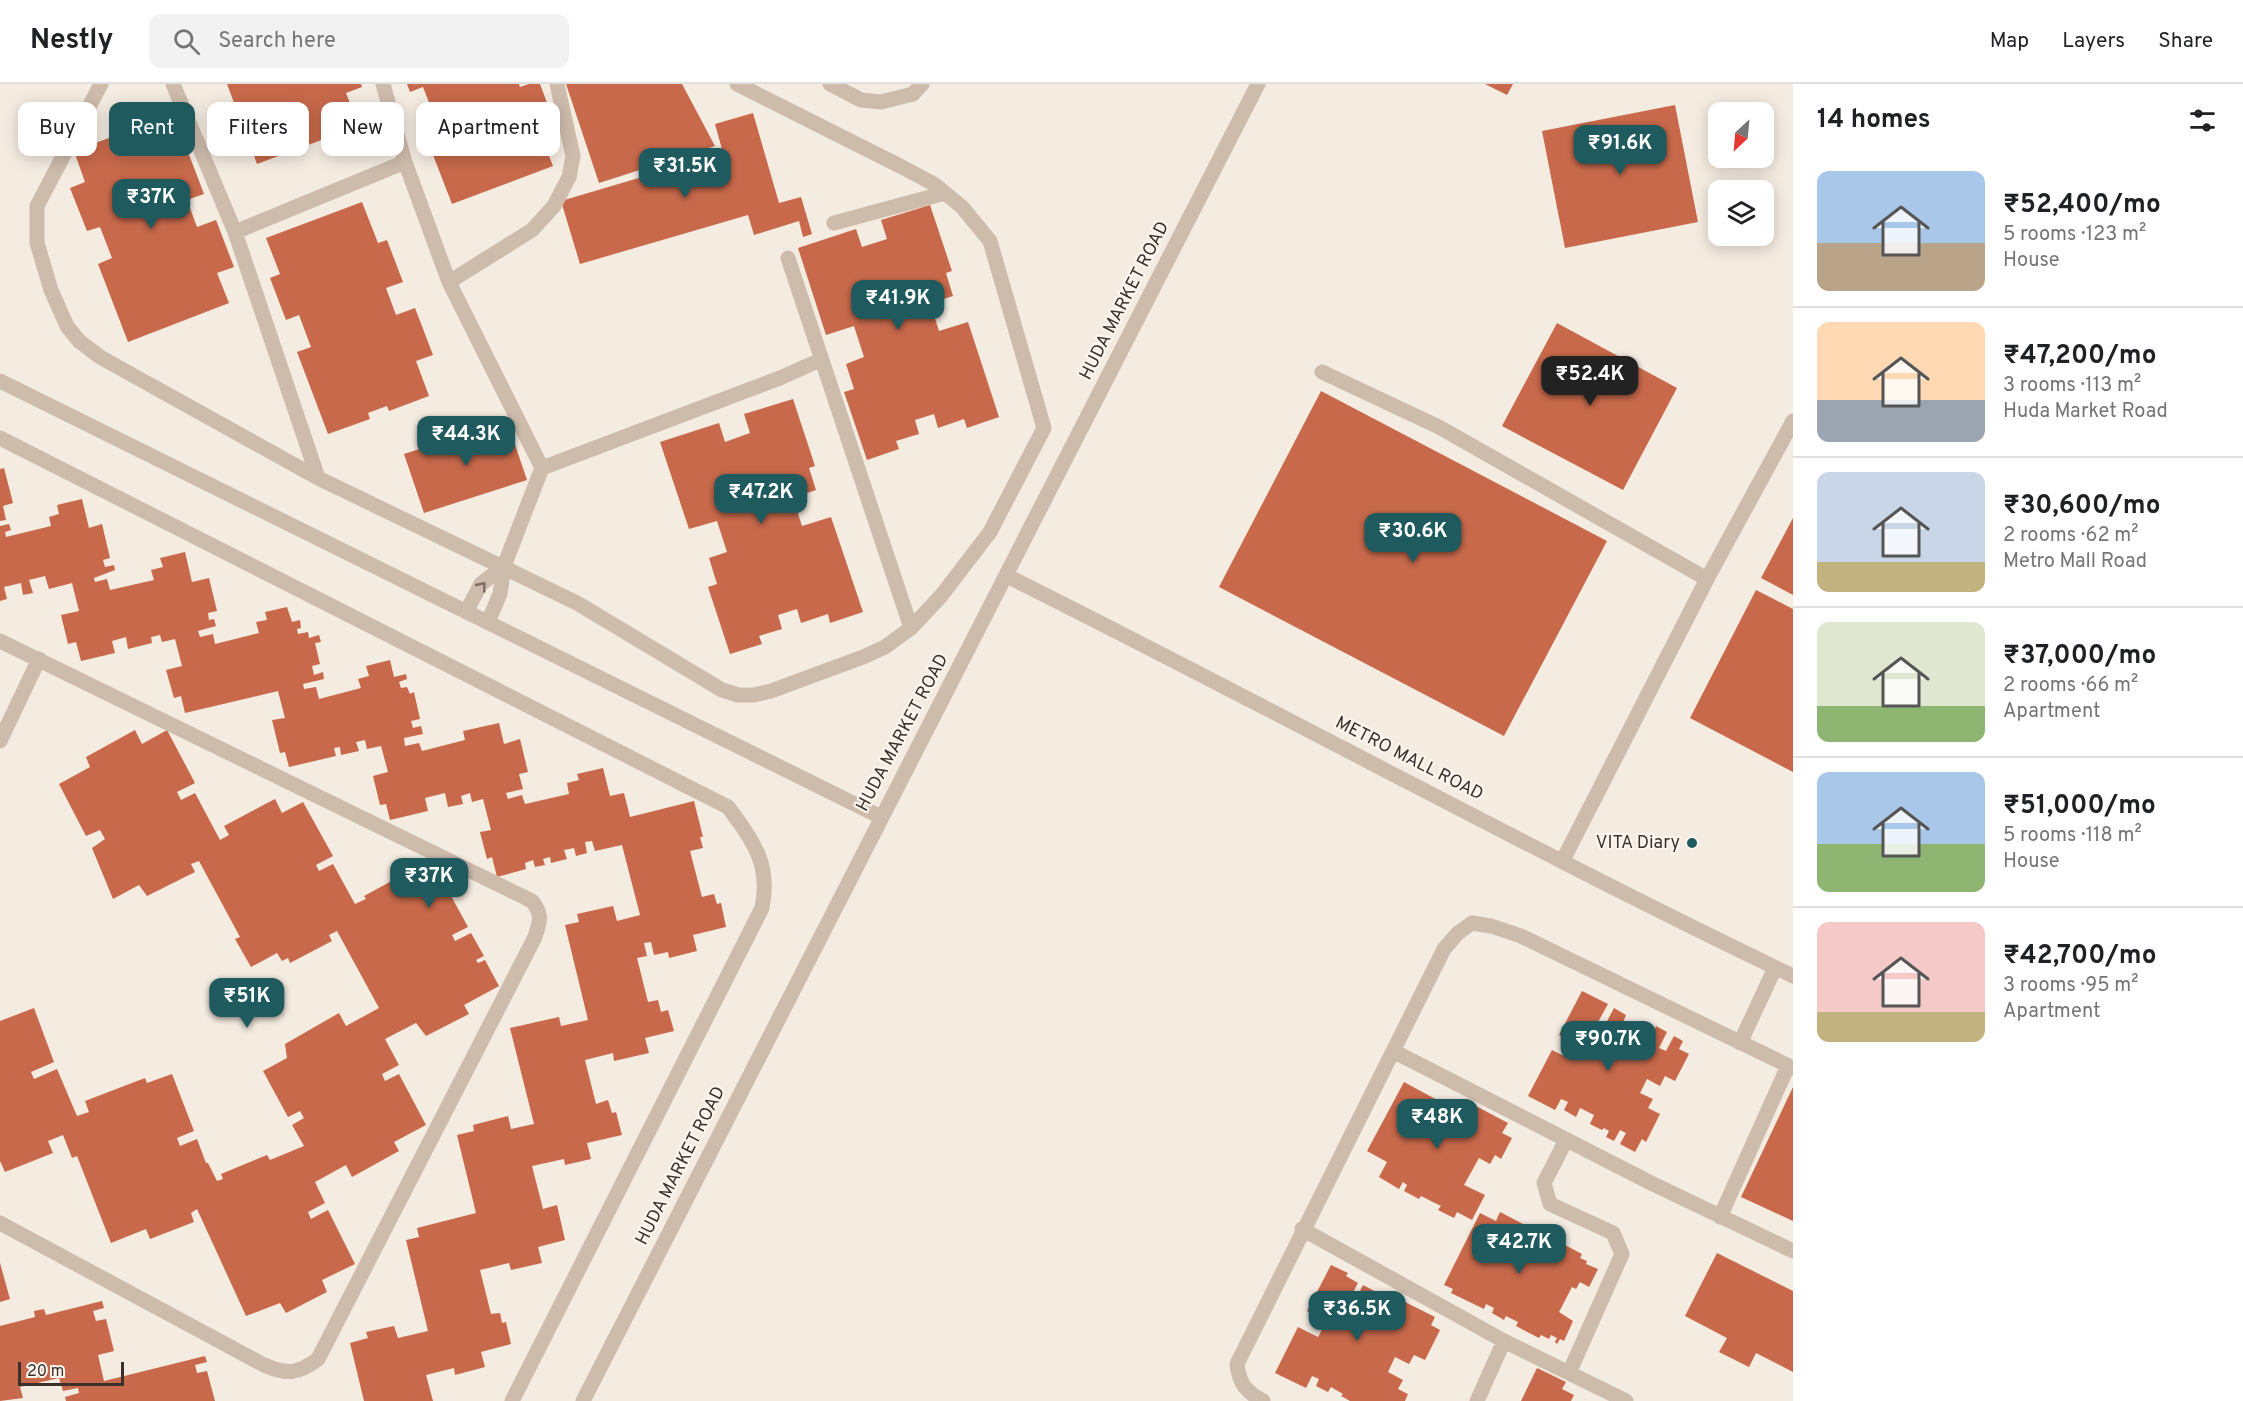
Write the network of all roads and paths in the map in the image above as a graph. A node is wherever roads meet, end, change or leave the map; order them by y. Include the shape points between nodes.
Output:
1 (102, 84) edge
2 (173, 84) edge
3 (383, 84) edge
4 (557, 84) edge
5 (737, 84) edge
6 (830, 84) edge
7 (922, 84) edge
8 (1258, 84) edge
9 (405, 162) junction
10 (945, 193) junction
11 (834, 223) dead end
12 (235, 232) junction
13 (788, 258) dead end
14 (449, 282) junction
15 (820, 360) junction
16 (1322, 372) dead end
17 (0, 381) edge
18 (1793, 422) edge
19 (0, 438) edge
20 (543, 468) junction
21 (318, 478) junction
22 (504, 566) junction
23 (1007, 576) junction
24 (1707, 579) junction
25 (466, 612) junction
26 (488, 622) junction
27 (911, 628) junction
28 (0, 641) edge
29 (39, 659) junction
30 (0, 741) edge
31 (881, 816) junction
32 (1563, 860) junction
33 (1774, 968) junction
34 (1793, 976) edge
35 (1740, 1043) junction
36 (1393, 1050) junction
37 (1790, 1067) edge
38 (1566, 1140) junction
39 (1720, 1216) junction
40 (0, 1223) edge
41 (1302, 1229) junction
42 (1793, 1251) edge
43 (1504, 1341) junction
44 (1569, 1373) junction
45 (512, 1401) edge
46 (583, 1401) edge
47 (1263, 1401) edge
48 (1477, 1401) edge
49 (1626, 1401) edge

1 - 21 street via 37,206 38,243 51,290 67,326 100,357
2 - 12 street
3 - 9 street
4 - 14 street via 573,156 569,177 554,206 532,230
5 - 10 street via 902,167
6 - 7 street via 861,100 881,102 913,94
8 - 23 street, HUDA MARKET ROAD
9 - 12 street
9 - 14 street
10 - 11 street
10 - 27 street via 990,241 1044,428 990,532
12 - 21 street
13 - 15 street
14 - 20 street
15 - 20 street
15 - 27 street
16 - 24 street via 1439,427
17 - 25 street
18 - 24 street
19 - 45 street via 728,807 752,839 765,876 762,908
20 - 22 street
21 - 22 street
25 -> 22 street via 481,584
22 - 26 street via 500,594
22 - 27 street via 577,603 722,690 738,694 771,691 863,657
23 - 31 street, HUDA MARKET ROAD
23 - 32 street, METRO MALL ROAD
24 - 32 street
25 - 26 street
26 - 31 street
28 - 29 street
29 - 30 street
29 - 40 street via 532,901 540,911 540,922 318,1359 306,1368 279,1372 264,1365
31 - 46 street, HUDA MARKET ROAD
32 - 33 street, METRO MALL ROAD
33 - 34 street, METRO MALL ROAD
33 - 35 street
35 - 36 street via 1521,936 1472,923 1444,949
35 - 37 street
36 - 38 street
36 - 41 street
37 - 39 street
38 - 39 street
38 - 44 street via 1544,1183 1550,1204 1613,1233 1622,1254
39 - 42 street
41 - 43 street
41 - 47 street via 1237,1364 1243,1387
43 - 44 street
43 - 48 street
44 - 49 street

